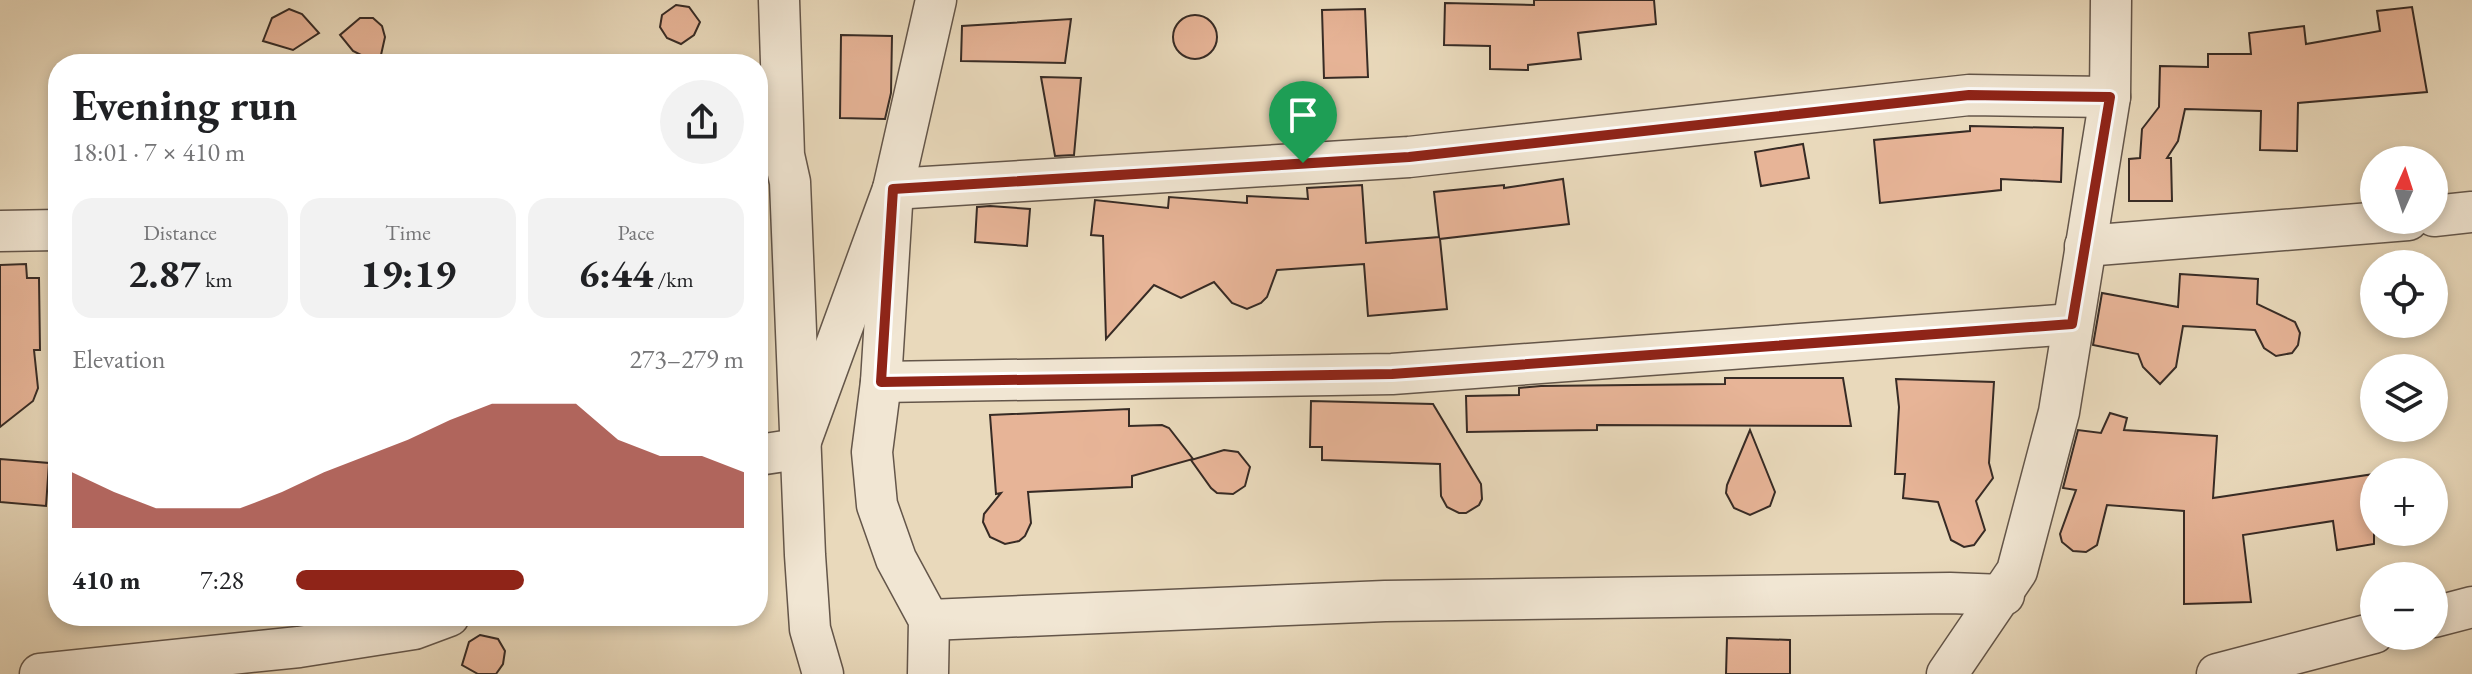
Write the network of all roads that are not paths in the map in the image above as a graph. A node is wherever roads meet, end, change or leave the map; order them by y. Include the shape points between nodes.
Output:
1 (779, 0) edge
2 (936, 0) edge
3 (2111, 0) edge
4 (2110, 97) junction
5 (774, 182) edge
6 (893, 189) junction
7 (2472, 212) edge
8 (2448, 215) edge
9 (2360, 224) edge
10 (48, 230) edge
11 (0, 231) edge
12 (2085, 246) junction
13 (2072, 324) junction
14 (881, 382) junction
15 (798, 449) junction
16 (768, 454) edge
17 (2004, 595) junction
18 (2472, 607) edge
19 (2448, 613) edge
20 (929, 620) junction
21 (422, 626) edge
22 (2360, 637) edge
23 (302, 660) edge
24 (40, 674) edge
25 (823, 674) edge
26 (928, 674) edge
27 (1947, 674) edge
28 (2217, 674) edge

1 - 5 street via 784,155
2 - 6 street
3 - 4 street
4 - 6 street via 1969,95 1409,157
4 - 12 street
5 - 15 street
6 - 14 street
6 - 15 street
7 - 8 street
9 - 12 street
10 - 11 street
12 - 13 street
13 - 14 street via 1392,374
13 - 17 street via 2059,412 2017,571
14 - 20 street via 872,452 877,505 896,559
15 - 16 street
15 - 25 street via 810,629
17 - 20 street via 1385,601
17 - 27 street
18 - 19 street
20 - 26 street
21 - 23 street
22 - 28 street
23 - 24 street

